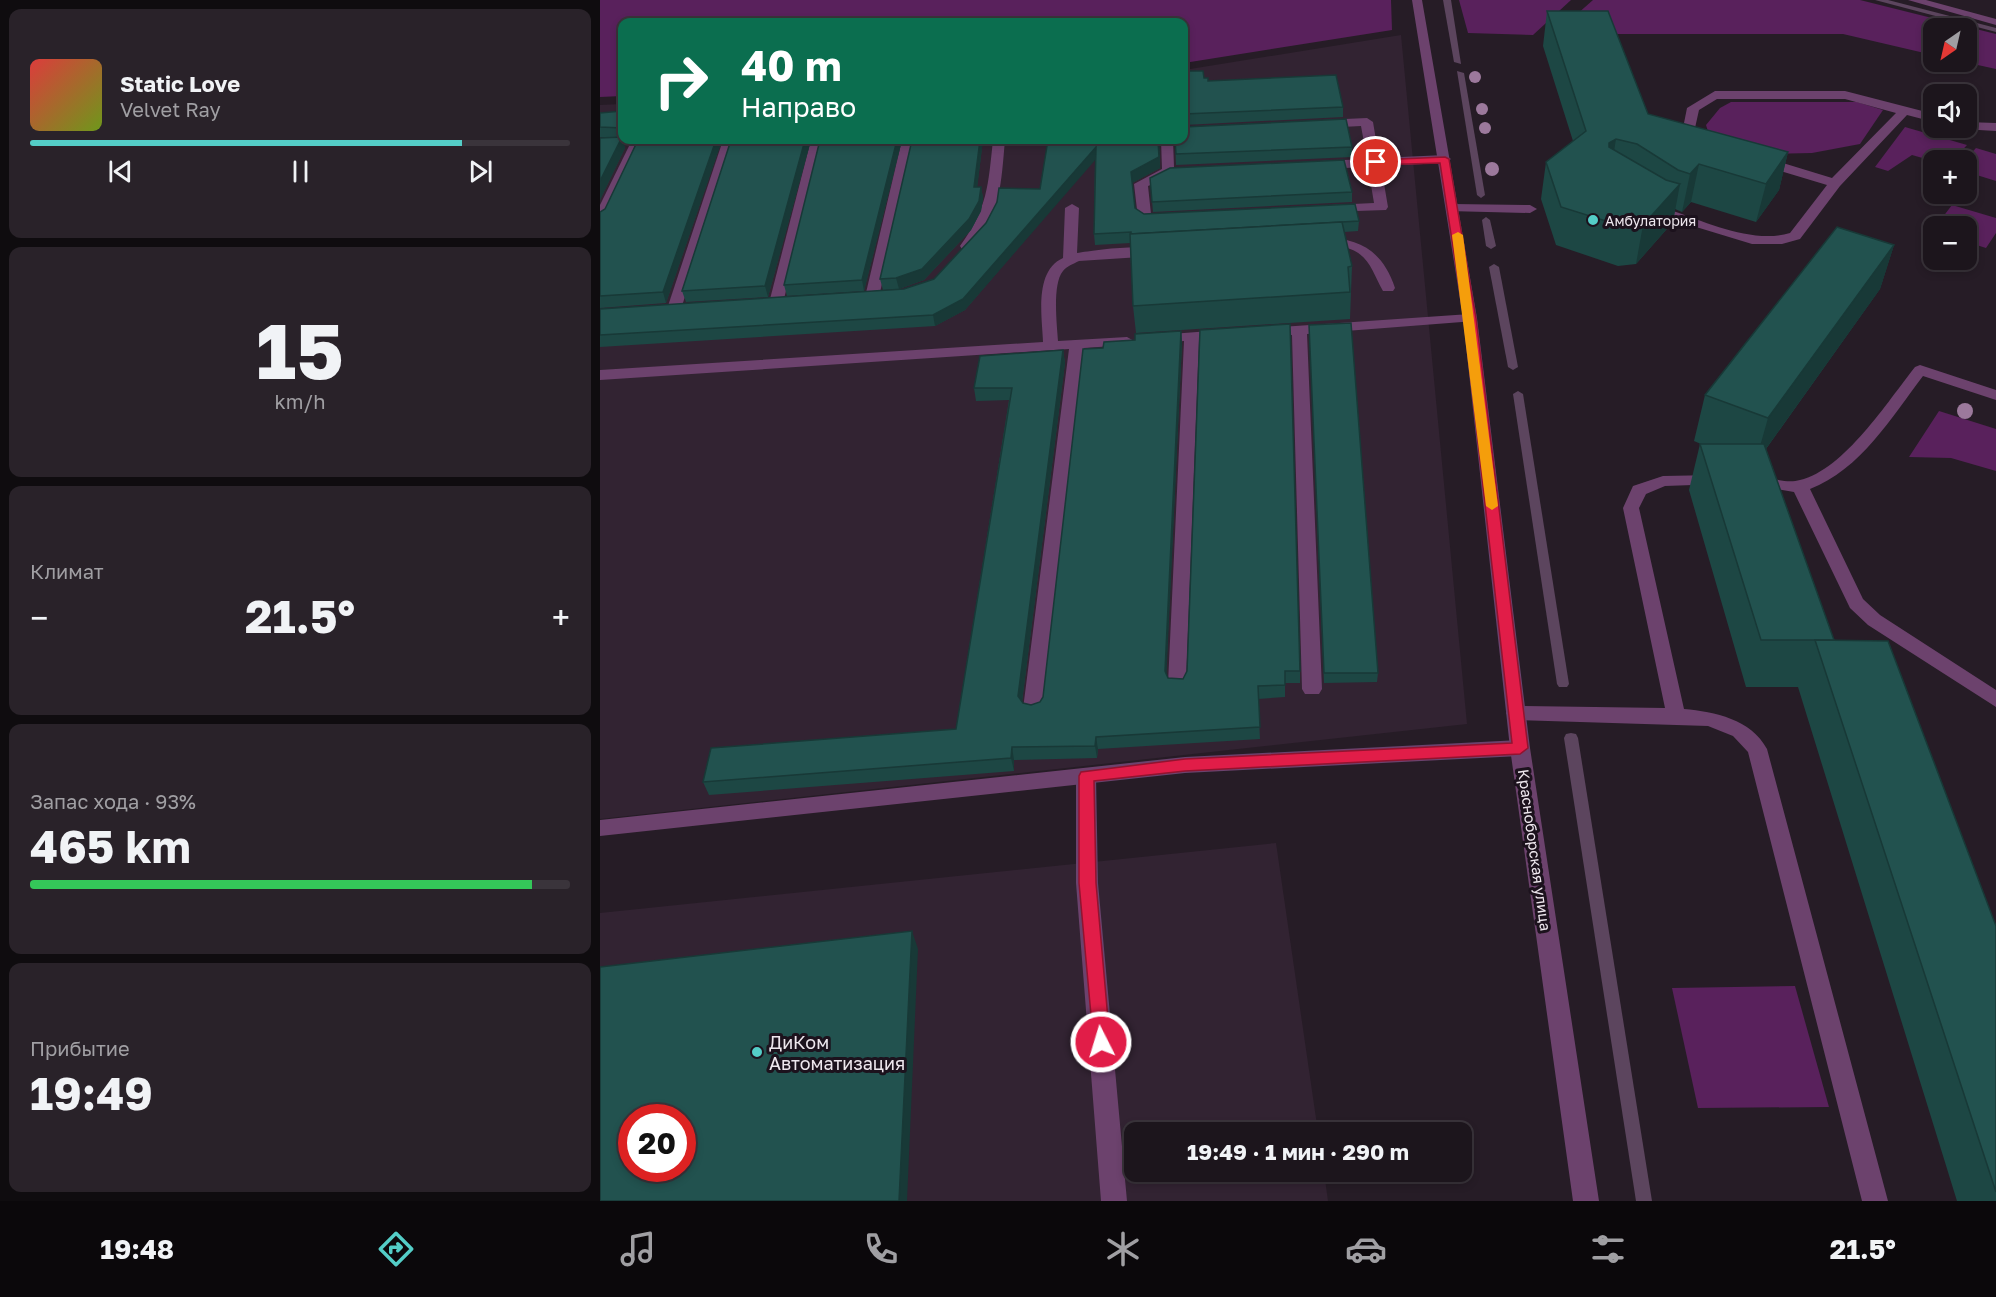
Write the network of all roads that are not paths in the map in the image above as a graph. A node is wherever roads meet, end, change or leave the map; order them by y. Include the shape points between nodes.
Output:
1 (1417, 0) edge
2 (1913, 0) edge
3 (1996, 22) edge
4 (1904, 111) junction
5 (1923, 115) edge
6 (1310, 125) edge
7 (1977, 126) edge
8 (1996, 127) edge
9 (636, 144) edge
10 (728, 144) edge
11 (816, 144) edge
12 (907, 144) edge
13 (998, 144) edge
14 (1167, 144) edge
15 (1711, 146) edge
16 (1745, 156) edge
17 (1445, 159) junction
18 (1376, 162) junction
19 (1306, 165) edge
20 (1191, 170) edge
21 (1168, 171) junction
22 (1835, 183) junction
23 (1640, 197) edge
24 (1072, 208) dead end
25 (1453, 208) junction
26 (1530, 208) dead end
27 (1322, 210) edge
28 (1180, 217) edge
29 (600, 219) edge
30 (1314, 243) edge
31 (1175, 251) edge
32 (1070, 258) junction
33 (955, 259) edge
34 (1388, 288) dead end
35 (891, 295) edge
36 (776, 303) edge
37 (674, 309) edge
38 (1470, 318) junction
39 (1299, 330) junction
40 (1192, 336) junction
41 (1077, 344) junction
42 (1051, 346) junction
43 (600, 375) edge
44 (1996, 395) edge
45 (1800, 486) junction
46 (1177, 684) edge
47 (1312, 689) dead end
48 (1996, 700) edge
49 (1033, 709) edge
50 (1516, 713) junction
51 (1676, 716) junction
52 (1520, 748) junction
53 (1086, 776) junction
54 (600, 828) edge
55 (1114, 1201) edge
56 (1586, 1201) edge
57 (1875, 1201) edge

1 - 17 street, Красноборская улица
2 - 3 street
4 - 5 street
4 - 15 street via 1845,95 1715,95 1693,108 1689,128 1699,142
4 - 22 street
6 - 18 street via 1367,122
7 - 8 street
9 - 29 street
10 - 37 street
11 - 36 street
12 - 35 street via 866,297
13 - 33 street via 990,212 979,233
14 - 21 street
16 - 22 street
17 - 18 street
17 - 25 street, Красноборская улица
18 - 19 street
18 - 27 street via 1381,207
20 - 21 street
21 - 28 street via 1142,184 1145,218
22 - 23 street via 1795,236 1782,240 1752,240 1665,213
24 - 32 street
25 - 26 street
25 - 38 street, Красноборская улица
30 - 34 street via 1357,246 1373,255 1383,269
31 - 32 street
32 - 42 street via 1057,267 1052,278
38 - 39 street
38 - 50 street, Красноборская улица
39 - 40 street
39 - 47 street
40 - 41 street
40 - 46 street
41 - 42 street
41 - 49 street
42 - 43 street
44 - 45 street via 1920,370 1857,448 1827,474
45 - 48 street via 1856,603 1874,620
45 - 51 street via 1736,480 1663,481 1638,490 1631,508
50 - 51 street
50 - 52 street, Красноборская улица
51 - 57 street via 1710,719 1740,731 1757,749
52 - 53 street via 1185,765
52 - 56 street, Красноборская улица
53 - 54 street
53 - 55 street via 1088,883

